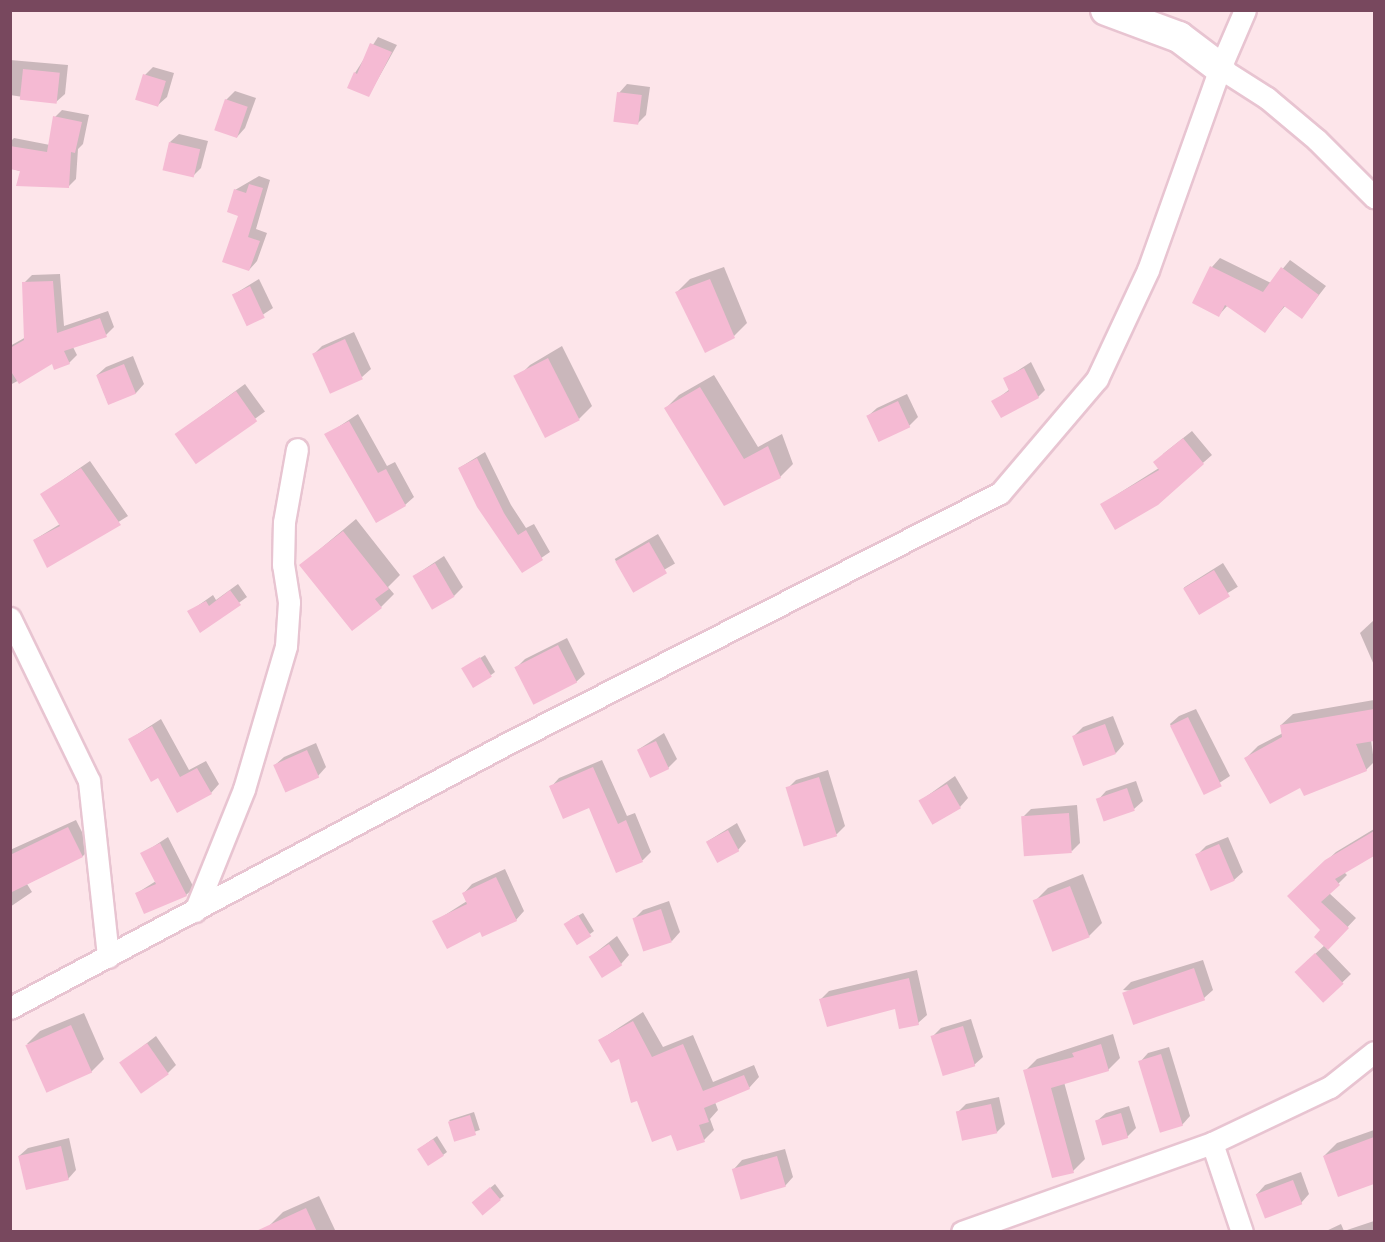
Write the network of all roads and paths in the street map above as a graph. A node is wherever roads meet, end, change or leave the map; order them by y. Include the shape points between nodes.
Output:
1 (1106, 10) edge
2 (1245, 10) edge
3 (1220, 68) junction
4 (1374, 197) edge
5 (297, 449) dead end
6 (10, 618) edge
7 (195, 911) junction
8 (108, 957) junction
9 (10, 1008) edge
10 (1374, 1053) edge
11 (1212, 1143) junction
12 (963, 1232) edge
13 (1242, 1232) edge

1 - 3 street via 1179,37
2 - 3 street
3 - 4 street via 1267,98 1317,140
3 - 7 street via 1148,270 1097,379 1000,493 512,741
5 - 7 street via 284,522 283,565 290,602 286,646 244,789
6 - 8 street via 89,781
7 - 8 street
8 - 9 street
10 - 11 street via 1330,1087
11 - 12 street
11 - 13 street

